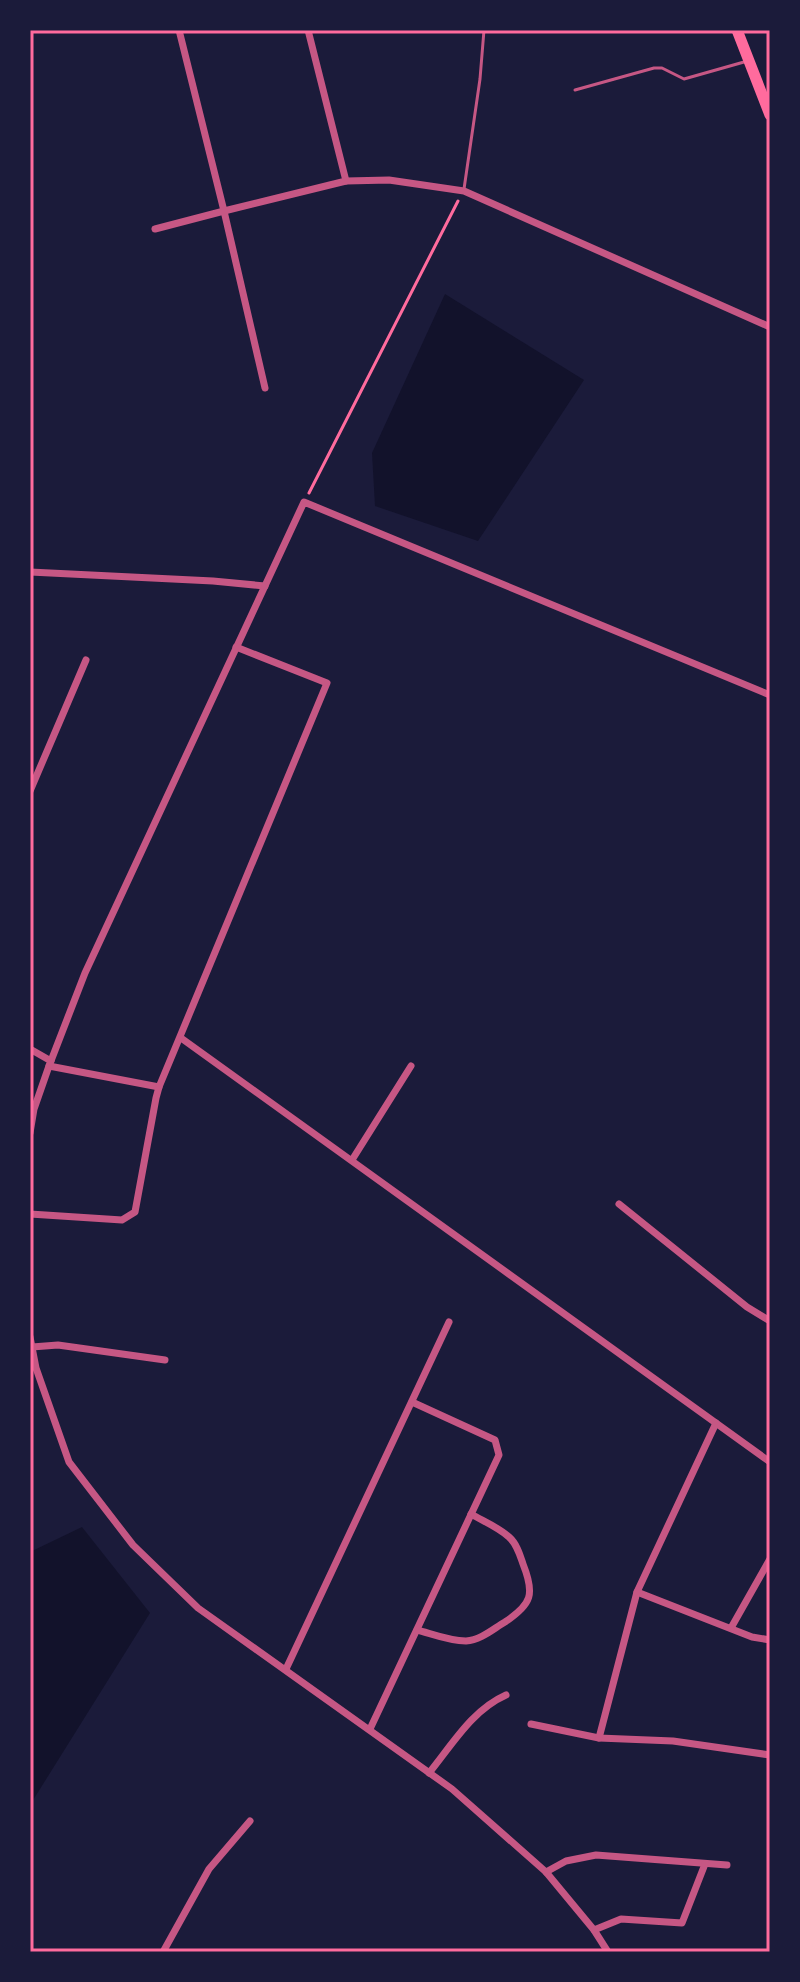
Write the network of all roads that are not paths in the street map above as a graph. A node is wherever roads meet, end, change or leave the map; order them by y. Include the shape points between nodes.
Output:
1 (179, 30) edge
2 (308, 30) edge
3 (484, 30) edge
4 (737, 30) edge
5 (749, 60) junction
6 (575, 90) dead end
7 (770, 115) edge
8 (346, 181) junction
9 (464, 191) junction
10 (224, 211) junction
11 (155, 229) dead end
12 (770, 327) edge
13 (265, 388) dead end
14 (30, 572) edge
15 (263, 586) junction
16 (236, 647) junction
17 (86, 660) dead end
18 (770, 695) edge
19 (30, 791) edge
20 (181, 1038) junction
21 (30, 1049) edge
22 (50, 1064) junction
23 (411, 1066) dead end
24 (159, 1087) junction
25 (30, 1133) edge
26 (352, 1160) junction
27 (619, 1204) dead end
28 (30, 1214) edge
29 (770, 1321) edge
30 (449, 1322) dead end
31 (30, 1337) edge
32 (32, 1347) junction
33 (165, 1360) dead end
34 (412, 1402) junction
35 (716, 1423) junction
36 (770, 1462) edge
37 (471, 1514) junction
38 (770, 1559) edge
39 (637, 1592) junction
40 (731, 1628) junction
41 (417, 1630) junction
42 (770, 1640) edge
43 (286, 1669) junction
44 (506, 1695) dead end
45 (531, 1724) dead end
46 (370, 1729) junction
47 (599, 1738) junction
48 (770, 1755) edge
49 (429, 1773) junction
50 (250, 1821) dead end
51 (705, 1864) junction
52 (727, 1865) dead end
53 (546, 1872) junction
54 (594, 1930) junction
55 (163, 1952) edge
56 (608, 1952) edge

1 - 10 street
2 - 8 street
3 - 9 lane
4 - 5 main road
5 - 6 lane via 684,79 654,68
5 - 7 main road
8 - 9 street via 389,180
8 - 10 street
9 - 12 street
10 - 11 street
10 - 13 street
14 - 15 street
15 - 16 street
15 - 18 street via 304,502
16 - 20 street via 327,683
16 - 22 street via 85,973
17 - 19 street
20 - 24 street
20 - 26 street
21 - 22 street
22 - 24 street
22 - 25 street
23 - 26 street
24 - 28 street via 135,1212 122,1220
26 - 35 street
27 - 29 street
30 - 34 street
31 - 32 street
32 - 33 street via 58,1345
32 - 43 street via 69,1462 133,1545 198,1608
34 - 37 street via 495,1440 499,1455
34 - 43 street
35 - 36 street
35 - 39 street
37 - 41 street
37 - 41 street via 513,1541 531,1586 527,1602 515,1615 469,1641
38 - 40 street
39 - 40 street
39 - 47 street
40 - 42 street
41 - 46 street
43 - 46 street
44 - 49 street via 478,1712
45 - 47 street
46 - 49 street
47 - 48 street via 673,1741
49 - 53 street
50 - 55 street via 209,1869
51 - 52 street
51 - 53 street via 596,1855
51 - 54 street via 682,1923 621,1919
53 - 54 street
54 - 56 street

